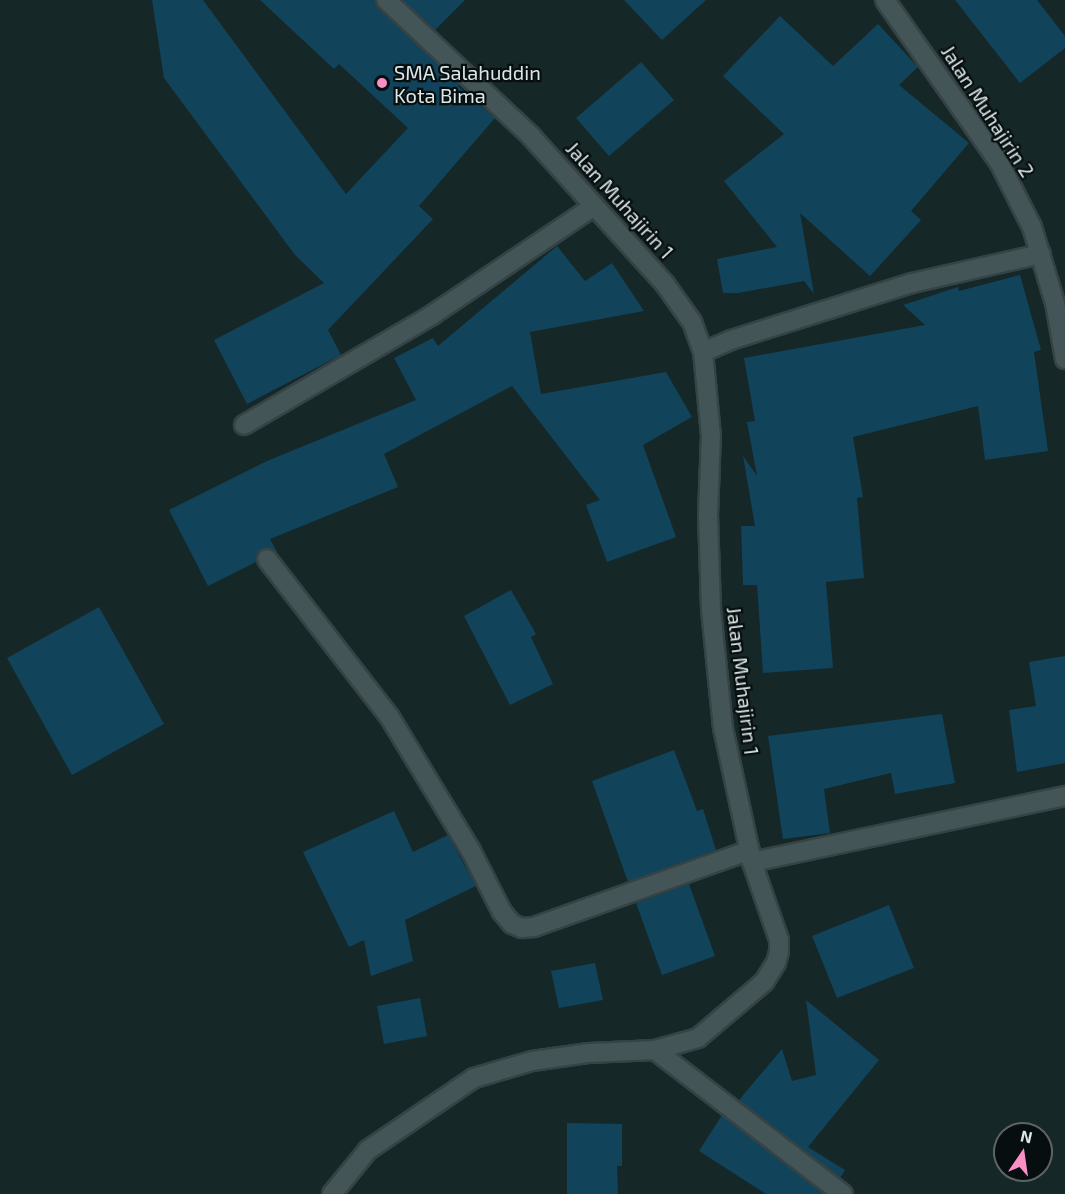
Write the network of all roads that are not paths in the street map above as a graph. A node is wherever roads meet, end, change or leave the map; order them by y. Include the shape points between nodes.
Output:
1 (386, 0) edge
2 (885, 0) edge
3 (594, 206) junction
4 (1041, 254) junction
5 (703, 352) junction
6 (1065, 358) edge
7 (243, 425) dead end
8 (267, 559) dead end
9 (1065, 796) edge
10 (751, 856) junction
11 (655, 1050) junction
12 (332, 1194) edge
13 (843, 1194) edge

1 - 3 street, Jalan Muhajirin 1 via 531,136
2 - 4 street, Jalan Muhajirin 2 via 999,162 1032,227
3 - 5 street, Jalan Muhajirin 1 via 665,284 692,322
3 - 7 street via 432,315
4 - 5 street via 912,283
4 - 6 street, Jalan Muhajirin 2
5 - 10 street, Jalan Muhajirin 1 via 711,436 711,609 723,728
8 - 10 street via 389,716 512,924 534,927
9 - 10 street
10 - 11 street, Jalan Muhajirin 1 via 779,940 776,963 764,982 699,1038
11 - 12 street, Jalan Muhajirin 1 via 532,1061 474,1077 368,1150
11 - 13 street

